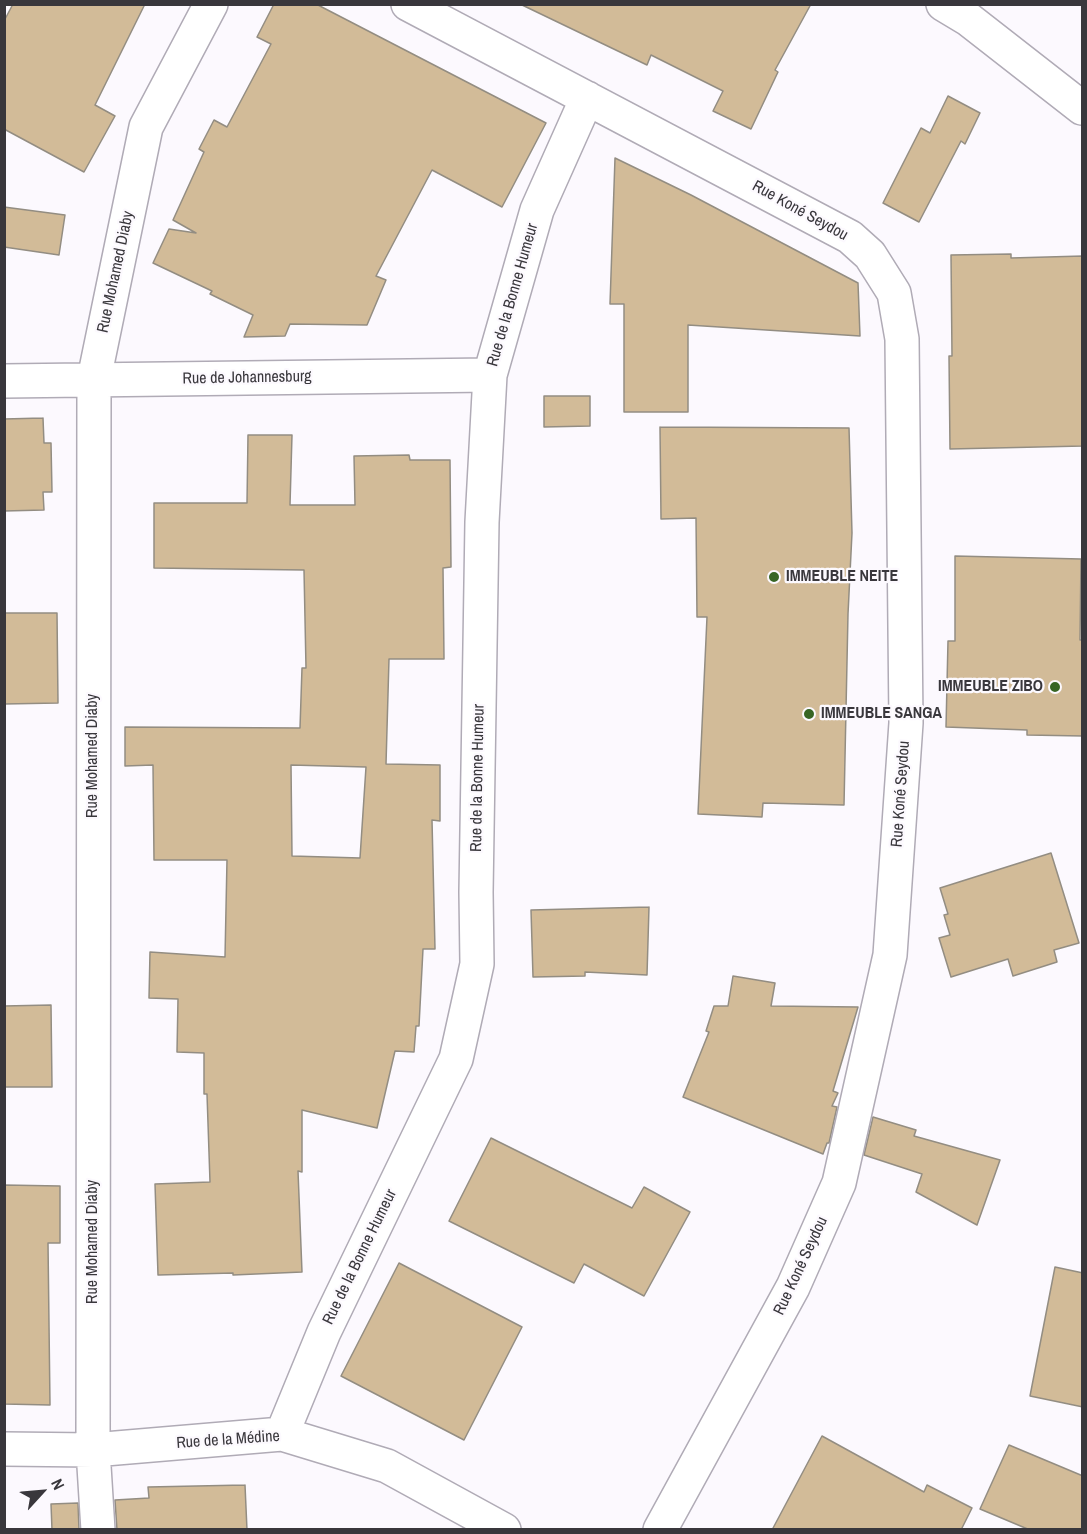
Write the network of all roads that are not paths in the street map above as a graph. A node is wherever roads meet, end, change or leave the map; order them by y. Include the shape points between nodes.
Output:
1 (212, 4) edge
2 (408, 4) edge
3 (960, 9) edge
4 (587, 98) junction
5 (1083, 108) edge
6 (490, 375) junction
7 (94, 379) junction
8 (4, 381) edge
9 (282, 1434) junction
10 (4, 1449) edge
11 (93, 1450) junction
12 (98, 1530) edge
13 (504, 1530) edge
14 (660, 1530) edge

1 - 7 street, Rue Mohamed Diaby via 146,127
2 - 4 street, Rue Koné Seydou
3 - 5 street
4 - 6 street, Rue de la Bonne Humeur via 537,210
4 - 14 street, Rue Koné Seydou via 850,237 870,255 894,293 902,339 906,723 890,955 839,1183 794,1287
6 - 7 street, Rue de Johannesburg
6 - 9 street, Rue de la Bonne Humeur via 482,522 477,964 456,1059 324,1332
7 - 8 street, Rue de Johannesburg
7 - 11 street, Rue Mohamed Diaby
9 - 11 street, Rue de la Médine
9 - 13 street, Rue de la Médine via 387,1466
10 - 11 street, Rue de la Médine
11 - 12 street, Rue Mohamed Diaby

